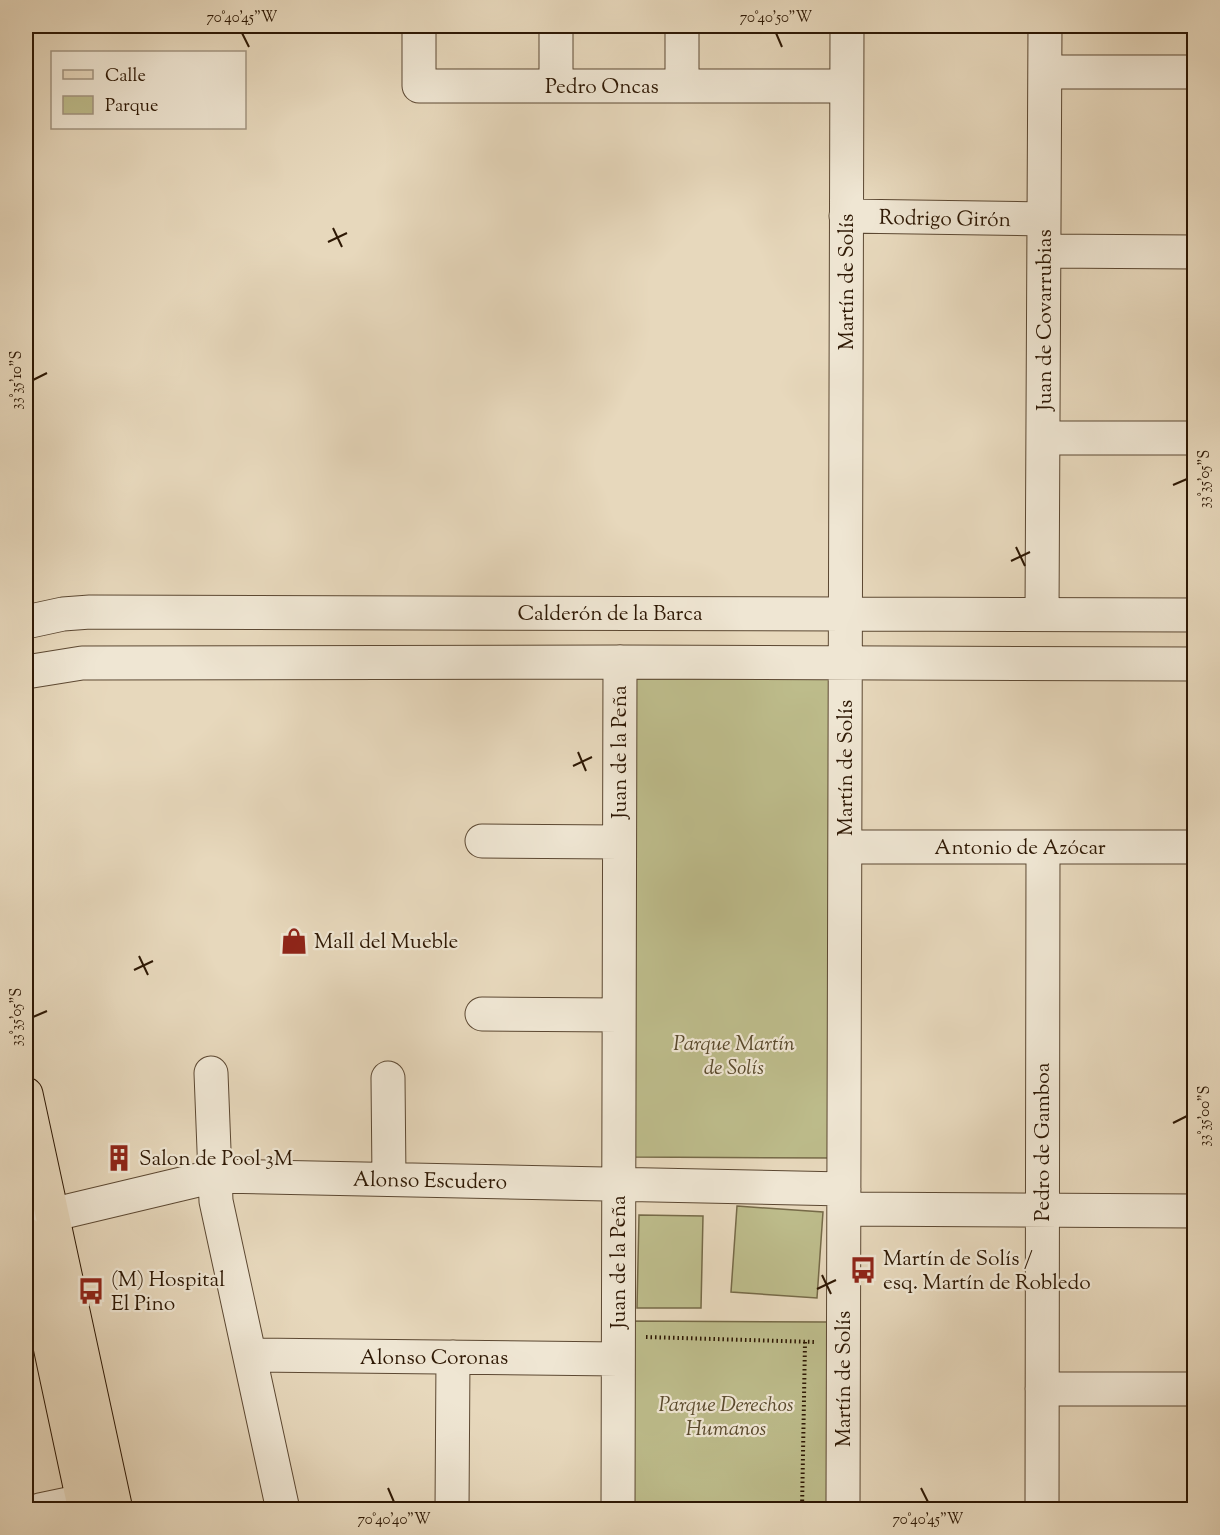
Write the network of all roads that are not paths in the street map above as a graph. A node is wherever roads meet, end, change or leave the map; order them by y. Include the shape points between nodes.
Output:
1 (418, 26) edge
2 (556, 26) edge
3 (682, 26) edge
4 (847, 26) edge
5 (1045, 26) edge
6 (1045, 72) junction
7 (1194, 72) edge
8 (556, 86) junction
9 (682, 86) junction
10 (846, 86) junction
11 (846, 216) junction
12 (1044, 219) junction
13 (1044, 251) junction
14 (1194, 252) edge
15 (1043, 438) junction
16 (1194, 438) edge
17 (115, 612) junction
18 (845, 614) junction
19 (1042, 614) junction
20 (1194, 615) edge
21 (26, 622) edge
22 (620, 662) junction
23 (845, 662) junction
24 (120, 663) junction
25 (1194, 664) edge
26 (26, 672) edge
27 (482, 841) dead end
28 (619, 843) junction
29 (1043, 847) junction
30 (1194, 847) edge
31 (845, 848) junction
32 (482, 1014) dead end
33 (619, 1015) junction
34 (211, 1073) dead end
35 (388, 1078) dead end
36 (26, 1094) edge
37 (214, 1176) junction
38 (389, 1179) junction
39 (619, 1184) junction
40 (844, 1199) junction
41 (1042, 1211) junction
42 (1194, 1211) edge
43 (38, 1222) edge
44 (26, 1234) edge
45 (33, 1311) edge
46 (618, 1347) junction
47 (250, 1355) junction
48 (453, 1357) junction
49 (1042, 1389) junction
50 (1194, 1389) edge
51 (84, 1505) edge
52 (40, 1509) edge
53 (116, 1509) edge
54 (283, 1509) edge
55 (452, 1509) edge
56 (618, 1509) edge
57 (843, 1509) edge
58 (1042, 1509) edge

1 - 8 street, Pedro Oncas via 418,86
2 - 8 street
3 - 9 street
4 - 10 street, Martín de Solís
5 - 6 street, Juan de Covarrubias
6 - 7 street
6 - 12 street, Juan de Covarrubias
8 - 9 street, Pedro Oncas
9 - 10 street, Pedro Oncas
10 - 11 street, Martín de Solís
11 - 12 street, Rodrigo Girón
11 - 18 street, Martín de Solís
12 - 13 street, Juan de Covarrubias
13 - 14 street
13 - 15 street, Juan de Covarrubias
15 - 16 street
15 - 19 street, Juan de Covarrubias
17 - 18 street, Calderón de la Barca
17 - 21 street, Calderón de la Barca via 63,614
17 - 24 street via 130,632 129,648
18 - 19 street, Calderón de la Barca
18 - 23 street, Martín de Solís
19 - 20 street, Calderón de la Barca
22 - 23 street
22 - 24 street
22 - 28 street, Juan de la Peña
23 - 25 street
23 - 31 street, Martín de Solís
24 - 26 street via 82,663
27 - 28 street, Juan de la Peña
28 - 33 street, Juan de la Peña
29 - 30 street, Antonio de Azócar
29 - 31 street, Antonio de Azócar
29 - 41 street, Pedro de Gamboa
31 - 40 street, Martín de Solís
32 - 33 street
33 - 39 street, Juan de la Peña
34 - 37 street
35 - 38 street
36 - 43 main road
37 - 38 street, Alonso Escudero
37 - 43 street, Alonso Escudero
37 - 47 street
38 - 39 street, Alonso Escudero
39 - 40 street, Alonso Escudero
39 - 46 street, Juan de la Peña
40 - 41 street, Alonso Escudero
40 - 57 street, Martín de Solís
41 - 42 street, Alonso Escudero
41 - 49 street, Pedro de Gamboa
43 - 53 main road
44 - 45 main road
45 - 51 main road
46 - 48 street, Alonso Coronas
46 - 56 street, Juan de la Peña
47 - 48 street, Alonso Coronas
47 - 54 street
48 - 55 street
49 - 50 street
49 - 58 street, Pedro de Gamboa
51 - 52 street

